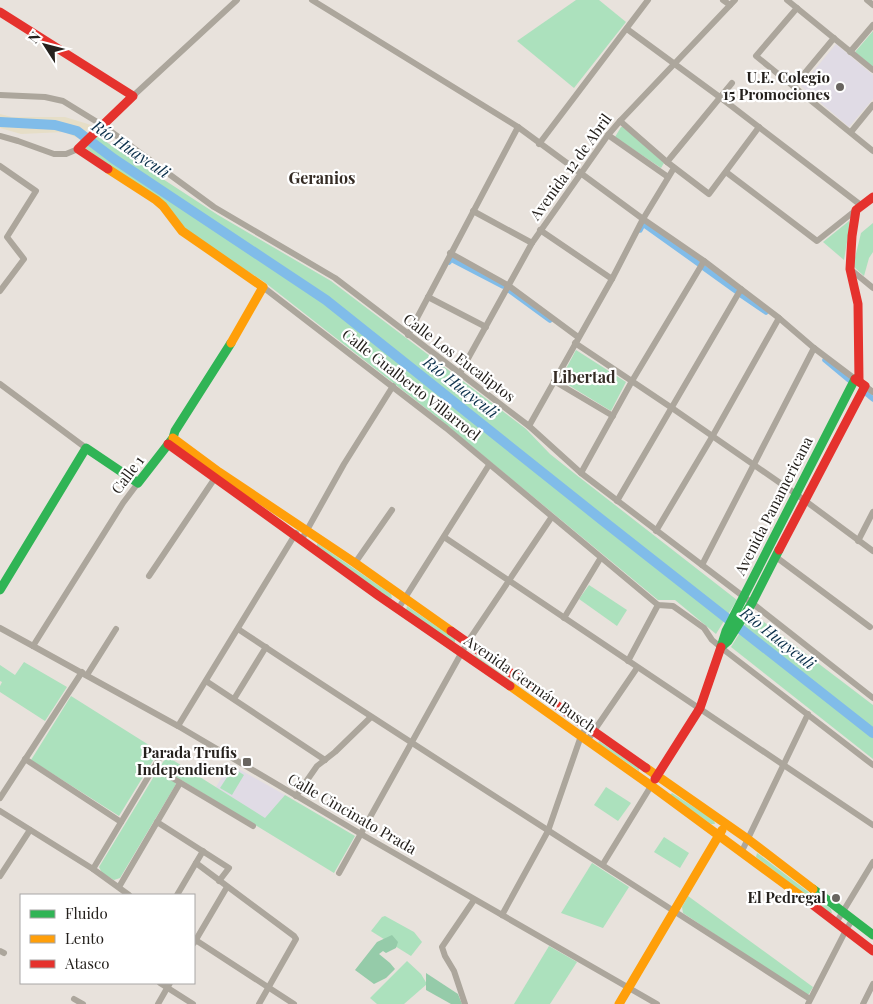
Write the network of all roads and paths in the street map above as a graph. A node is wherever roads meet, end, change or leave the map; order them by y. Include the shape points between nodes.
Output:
1 (237, 0) edge
2 (312, 0) edge
3 (648, 0) edge
4 (723, 0) edge
5 (787, 0) edge
6 (867, 0) edge
7 (732, 2) edge
8 (873, 5) edge
9 (796, 8) junction
10 (0, 12) edge
11 (873, 25) edge
12 (627, 29) junction
13 (834, 38) junction
14 (850, 52) junction
15 (674, 64) junction
16 (873, 70) edge
17 (732, 83) dead end
18 (794, 86) junction
19 (0, 95) edge
20 (132, 96) junction
21 (721, 98) junction
22 (873, 105) edge
23 (620, 121) junction
24 (102, 125) junction
25 (518, 127) junction
26 (759, 127) junction
27 (850, 132) junction
28 (608, 135) junction
29 (0, 136) edge
30 (539, 144) junction
31 (81, 146) junction
32 (873, 151) edge
33 (667, 162) junction
34 (0, 166) edge
35 (674, 168) junction
36 (726, 172) junction
37 (580, 174) junction
38 (668, 177) junction
39 (873, 197) edge
40 (859, 208) junction
41 (473, 211) junction
42 (643, 219) junction
43 (540, 230) junction
44 (532, 243) junction
45 (450, 253) junction
46 (704, 261) junction
47 (850, 269) junction
48 (612, 279) junction
49 (508, 286) junction
50 (263, 287) junction
51 (873, 288) edge
52 (741, 289) junction
53 (0, 292) edge
54 (428, 297) junction
55 (779, 318) junction
56 (486, 327) junction
57 (408, 335) junction
58 (577, 340) junction
59 (814, 348) junction
60 (460, 373) junction
61 (554, 381) junction
62 (632, 381) junction
63 (860, 382) junction
64 (0, 384) edge
65 (393, 386) junction
66 (873, 392) edge
67 (672, 408) junction
68 (613, 416) junction
69 (529, 426) junction
70 (712, 437) junction
71 (170, 441) junction
72 (86, 448) junction
73 (489, 465) junction
74 (754, 465) junction
75 (581, 473) junction
76 (217, 475) junction
77 (138, 483) junction
78 (796, 494) junction
79 (617, 501) junction
80 (805, 501) junction
81 (392, 510) dead end
82 (873, 512) edge
83 (551, 518) junction
84 (656, 531) junction
85 (301, 533) junction
86 (444, 537) junction
87 (858, 540) junction
88 (873, 551) edge
89 (776, 558) junction
90 (600, 559) junction
91 (356, 563) junction
92 (702, 565) junction
93 (149, 576) dead end
94 (508, 581) junction
95 (0, 590) edge
96 (743, 597) junction
97 (405, 598) junction
98 (752, 603) junction
99 (658, 606) junction
100 (398, 609) junction
101 (564, 618) junction
102 (735, 621) junction
103 (870, 627) dead end
104 (0, 628) edge
105 (116, 629) dead end
106 (238, 629) junction
107 (467, 643) junction
108 (33, 646) junction
109 (266, 647) junction
110 (722, 647) junction
111 (461, 653) junction
112 (628, 661) junction
113 (637, 668) junction
114 (84, 674) junction
115 (206, 681) junction
116 (873, 698) edge
117 (234, 699) junction
118 (700, 708) junction
119 (808, 714) junction
120 (370, 717) junction
121 (178, 726) junction
122 (590, 728) junction
123 (584, 738) junction
124 (413, 743) junction
125 (159, 758) dead end
126 (25, 759) junction
127 (325, 760) junction
128 (783, 765) junction
129 (873, 765) edge
130 (154, 767) junction
131 (657, 776) junction
132 (180, 783) junction
133 (651, 786) junction
134 (296, 796) junction
135 (0, 798) edge
136 (0, 811) edge
137 (122, 822) junction
138 (157, 822) junction
139 (725, 824) junction
140 (873, 825) edge
141 (254, 826) dead end
142 (30, 830) junction
143 (548, 831) junction
144 (361, 834) junction
145 (719, 834) junction
146 (748, 840) junction
147 (203, 851) junction
148 (742, 851) junction
149 (873, 862) edge
150 (196, 863) junction
151 (603, 864) junction
152 (93, 869) junction
153 (339, 873) dead end
154 (0, 876) edge
155 (219, 881) junction
156 (119, 887) junction
157 (227, 887) junction
158 (128, 894) edge
159 (178, 894) edge
160 (474, 900) junction
161 (674, 910) junction
162 (843, 912) junction
163 (502, 915) junction
164 (852, 920) junction
165 (836, 923) junction
166 (846, 930) junction
167 (873, 936) edge
168 (195, 939) edge
169 (195, 942) edge
170 (873, 951) edge
171 (873, 984) edge
172 (169, 985) edge
173 (269, 988) junction
174 (629, 988) junction
175 (74, 999) dead end
176 (809, 1002) edge
177 (83, 1004) edge
178 (158, 1004) edge
179 (193, 1004) edge
180 (259, 1004) edge
181 (294, 1004) edge
182 (465, 1004) edge
183 (619, 1004) edge
184 (657, 1004) edge
185 (863, 1004) edge

1 - 20 street
2 - 25 street
3 - 12 street
4 - 7 street
5 - 9 street
6 - 8 street
7 - 15 street, Avenida 12 de Abril
9 - 13 street
9 - 18 street via 756,56
10 - 20 main road
11 - 14 street
12 - 15 street
12 - 30 street
13 - 14 street
13 - 18 street
14 - 16 street
15 - 21 street
15 - 23 street, Avenida 12 de Abril
17 - 21 street
18 - 27 street
19 - 24 street, Calle Los Eucaliptos via 63,100
20 - 24 main road
21 - 26 street
21 - 33 street
22 - 27 street
23 - 28 street, Avenida 12 de Abril
23 - 33 street
24 - 31 main road
24 - 57 street, Calle Los Eucaliptos via 214,207 335,278
25 - 30 street
25 - 41 street
26 - 36 street
26 - 40 street
27 - 32 street
28 - 37 street, Avenida 12 de Abril
28 - 38 street
29 - 31 street via 54,154 66,154
30 - 37 street
31 - 50 main road, Calle Gualberto Villarroel via 156,200 182,231
33 - 35 street
34 - 53 street via 36,191 7,237 24,259
35 - 36 street via 709,194
35 - 38 street
36 - 40 street via 817,242
37 - 42 street
37 - 43 street, Avenida 12 de Abril
38 - 42 street
39 - 40 main road
40 - 47 main road, Avenida Panamericana via 852,236
41 - 44 street
41 - 45 street
42 - 46 street
42 - 48 street
43 - 44 street, Avenida 12 de Abril
43 - 48 street
44 - 49 street, Avenida 12 de Abril
45 - 49 street
45 - 54 street
46 - 52 street
46 - 62 street
47 - 51 street
47 - 63 main road, Avenida Panamericana via 858,304
48 - 58 street
49 - 56 street, Avenida 12 de Abril
49 - 58 street
50 - 65 street, Calle Gualberto Villarroel
50 - 71 main road, Calle 1
52 - 55 street
52 - 67 street
54 - 56 street
54 - 57 street
55 - 59 street
55 - 70 street
56 - 60 street, Avenida 12 de Abril
57 - 60 street, Calle Los Eucaliptos
58 - 61 street
58 - 62 street
59 - 63 street
59 - 74 street
60 - 69 street, Calle Los Eucaliptos
61 - 68 street
61 - 69 street
62 - 67 street
62 - 68 street
63 - 66 street
63 - 78 main road, Avenida Panamericana
63 - 80 main road, Avenida Panamericana
64 - 72 street
65 - 73 street, Calle Gualberto Villarroel
65 - 85 street
67 - 70 street
67 - 79 street
68 - 75 street
69 - 75 street, Calle Los Eucaliptos
70 - 74 street
70 - 84 street
71 - 76 main road, Avenida Germán Busch
71 - 77 main road, Calle 1
72 - 77 main road
72 - 95 main road
73 - 83 street, Calle Gualberto Villarroel
73 - 86 street
74 - 78 street
74 - 92 street
75 - 79 street, Calle Los Eucaliptos
76 - 85 main road, Avenida Germán Busch
76 - 93 street
77 - 108 street, Calle 1
78 - 80 street
78 - 96 main road, Avenida Panamericana
79 - 84 street, Calle Los Eucaliptos
80 - 87 street
80 - 89 main road, Avenida Panamericana
81 - 91 street
82 - 87 street
83 - 90 street, Calle Gualberto Villarroel
83 - 94 street
84 - 92 street, Calle Los Eucaliptos
85 - 91 main road, Avenida Germán Busch
85 - 100 main road, Avenida Germán Busch
85 - 106 street
86 - 94 street
86 - 97 street
87 - 88 street
89 - 98 main road, Avenida Panamericana
89 - 103 street
90 - 99 street, Calle Gualberto Villarroel
90 - 101 street
91 - 97 main road, Avenida Germán Busch
92 - 96 street, Calle Los Eucaliptos
94 - 101 street
94 - 107 street
96 - 98 street, Calle Los Eucaliptos
96 - 102 main road, Avenida Panamericana
97 - 100 street
97 - 107 main road, Avenida Germán Busch
98 - 102 main road, Avenida Panamericana
98 - 116 street, Calle Los Eucaliptos
99 - 110 street, Calle Gualberto Villarroel via 673,606 704,628
99 - 112 street
100 - 111 main road, Avenida Germán Busch
101 - 112 street
102 - 110 main road, Avenida Panamericana
104 - 108 street
105 - 114 street
106 - 109 street
106 - 115 street
107 - 111 street
107 - 122 main road, Avenida Germán Busch
108 - 114 street, Calle Cincinato Prada
109 - 117 street
109 - 120 street
110 - 118 main road, Avenida Panamericana
110 - 119 street, Calle Gualberto Villarroel
111 - 123 main road, Avenida Germán Busch
111 - 124 street
112 - 113 street
113 - 118 street
113 - 122 street
114 - 121 street, Calle Cincinato Prada
114 - 126 street
115 - 117 street
115 - 121 street
117 - 127 street
118 - 128 street
118 - 131 main road, Avenida Panamericana
119 - 128 street
119 - 129 street, Calle Gualberto Villarroel
120 - 124 street
120 - 127 street
121 - 134 street, Calle Cincinato Prada
122 - 123 street
122 - 131 main road, Avenida Germán Busch
123 - 133 main road, Avenida Germán Busch
123 - 143 street
124 - 143 street
124 - 144 street
125 - 130 street
126 - 135 street
126 - 137 street
127 - 134 street
128 - 140 street
128 - 146 street
130 - 132 street
130 - 137 street
131 - 133 main road, Avenida Panamericana
131 - 139 main road, Avenida Germán Busch
132 - 138 street
132 - 141 street
133 - 145 main road, Avenida Germán Busch
133 - 151 street, Avenida Panamericana
134 - 144 street, Calle Cincinato Prada
136 - 142 street
137 - 152 street
138 - 147 street
138 - 156 street
139 - 145 main road
139 - 146 main road, Avenida Germán Busch
142 - 152 street
142 - 154 street
143 - 151 street
143 - 163 street
144 - 153 street
144 - 160 street, Calle Cincinato Prada
145 - 148 main road, Avenida Germán Busch
145 - 161 main road
146 - 148 street
146 - 162 main road, Avenida Germán Busch
147 - 150 street
147 - 155 street via 229,868
148 - 165 main road, Avenida Germán Busch
149 - 162 street
150 - 155 street
150 - 159 street
151 - 161 street
152 - 156 street
155 - 157 street
156 - 158 street
157 - 168 street
157 - 173 street via 296,939
160 - 163 street, Calle Cincinato Prada
160 - 182 street via 442,947
161 - 174 main road
161 - 176 street
162 - 164 main road, Avenida Germán Busch
162 - 165 street
163 - 174 street, Calle Cincinato Prada
164 - 166 street
164 - 167 main road, Avenida Germán Busch
165 - 166 main road, Avenida Germán Busch
166 - 170 main road, Avenida Germán Busch
166 - 176 street
169 - 173 street
171 - 185 street
172 - 178 street
172 - 179 street
173 - 180 street
173 - 181 street
174 - 183 main road
174 - 184 street, Calle Cincinato Prada
175 - 177 street

